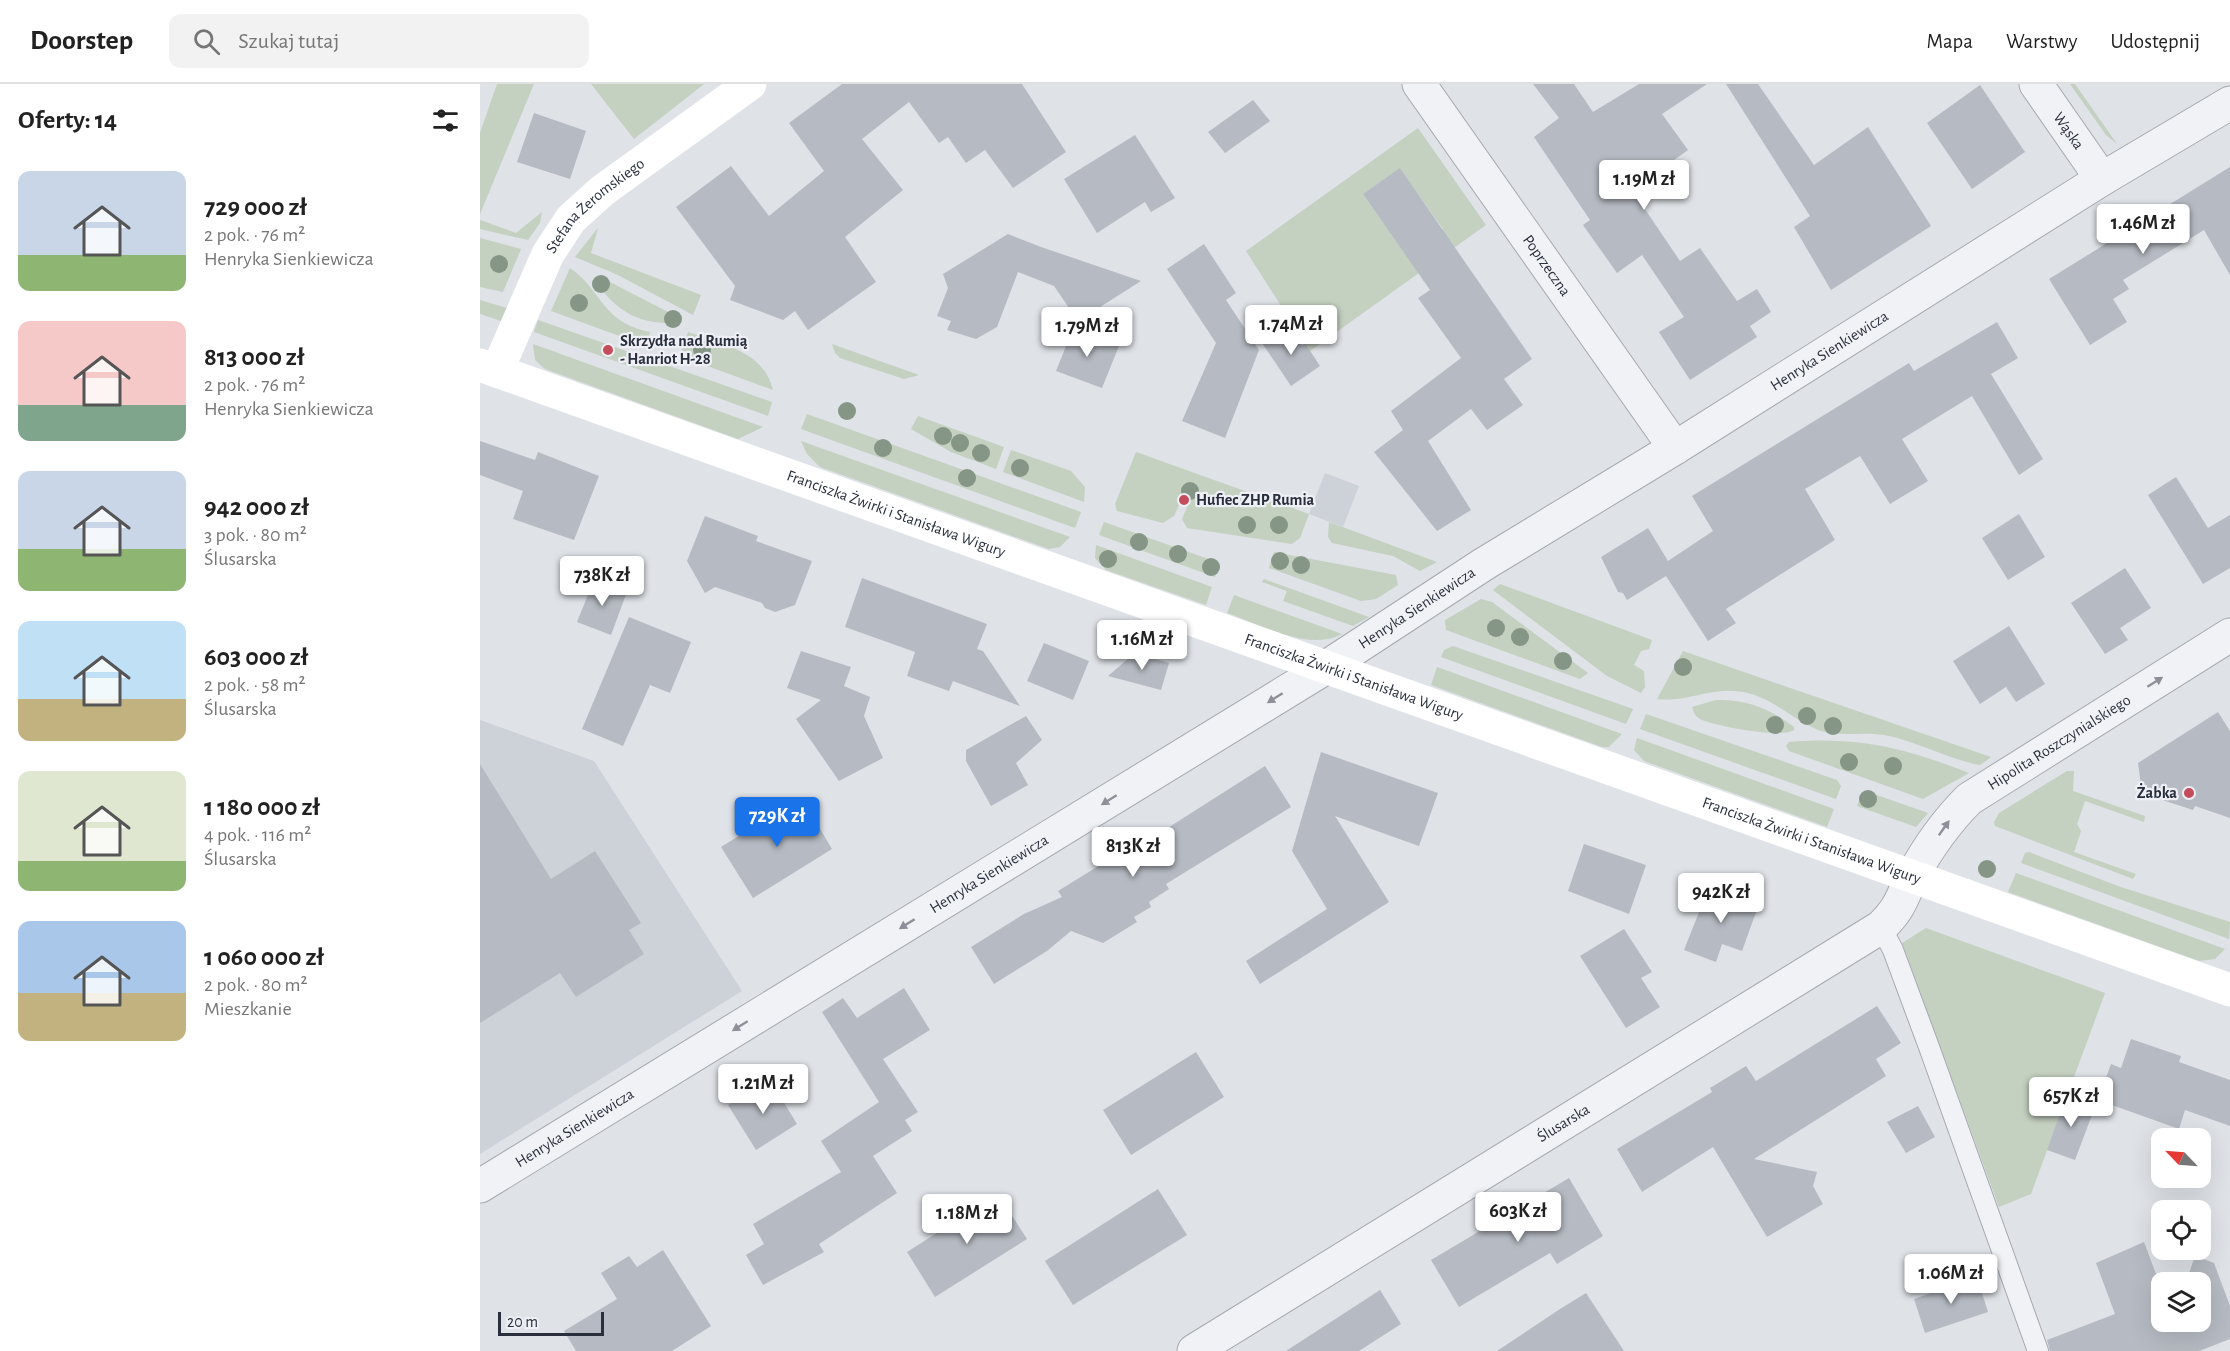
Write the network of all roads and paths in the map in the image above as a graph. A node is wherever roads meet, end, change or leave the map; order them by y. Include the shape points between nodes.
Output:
1 (750, 84) edge
2 (1419, 84) edge
3 (2036, 84) edge
4 (2230, 103) edge
5 (2102, 178) junction
6 (488, 368) edge
7 (1675, 448) junction
8 (2230, 635) edge
9 (1325, 668) junction
10 (1912, 877) junction
11 (1881, 927) junction
12 (2230, 990) edge
13 (480, 1186) edge
14 (1194, 1351) edge
15 (2037, 1351) edge

1 - 6 street, Stefana Żeromskiego via 602,191 571,219 548,254
2 - 7 street, Poprzeczna
3 - 5 street, Wąska
4 - 5 street, Henryka Sienkiewicza
5 - 7 street, Henryka Sienkiewicza
6 - 9 street, Franciszka Żwirki i Stanisława Wigury
7 - 9 street, Henryka Sienkiewicza via 1435,594
10 -> 8 street, Hipolita Roszczynialskiego via 1952,816 1970,799
9 - 10 street, Franciszka Żwirki i Stanisława Wigury
9 -> 13 street, Henryka Sienkiewicza
10 - 11 street, Ślusarska via 1899,909
10 - 12 street, Franciszka Żwirki i Stanisława Wigury
11 - 14 street, Ślusarska
11 - 15 lane via 1929,1047

